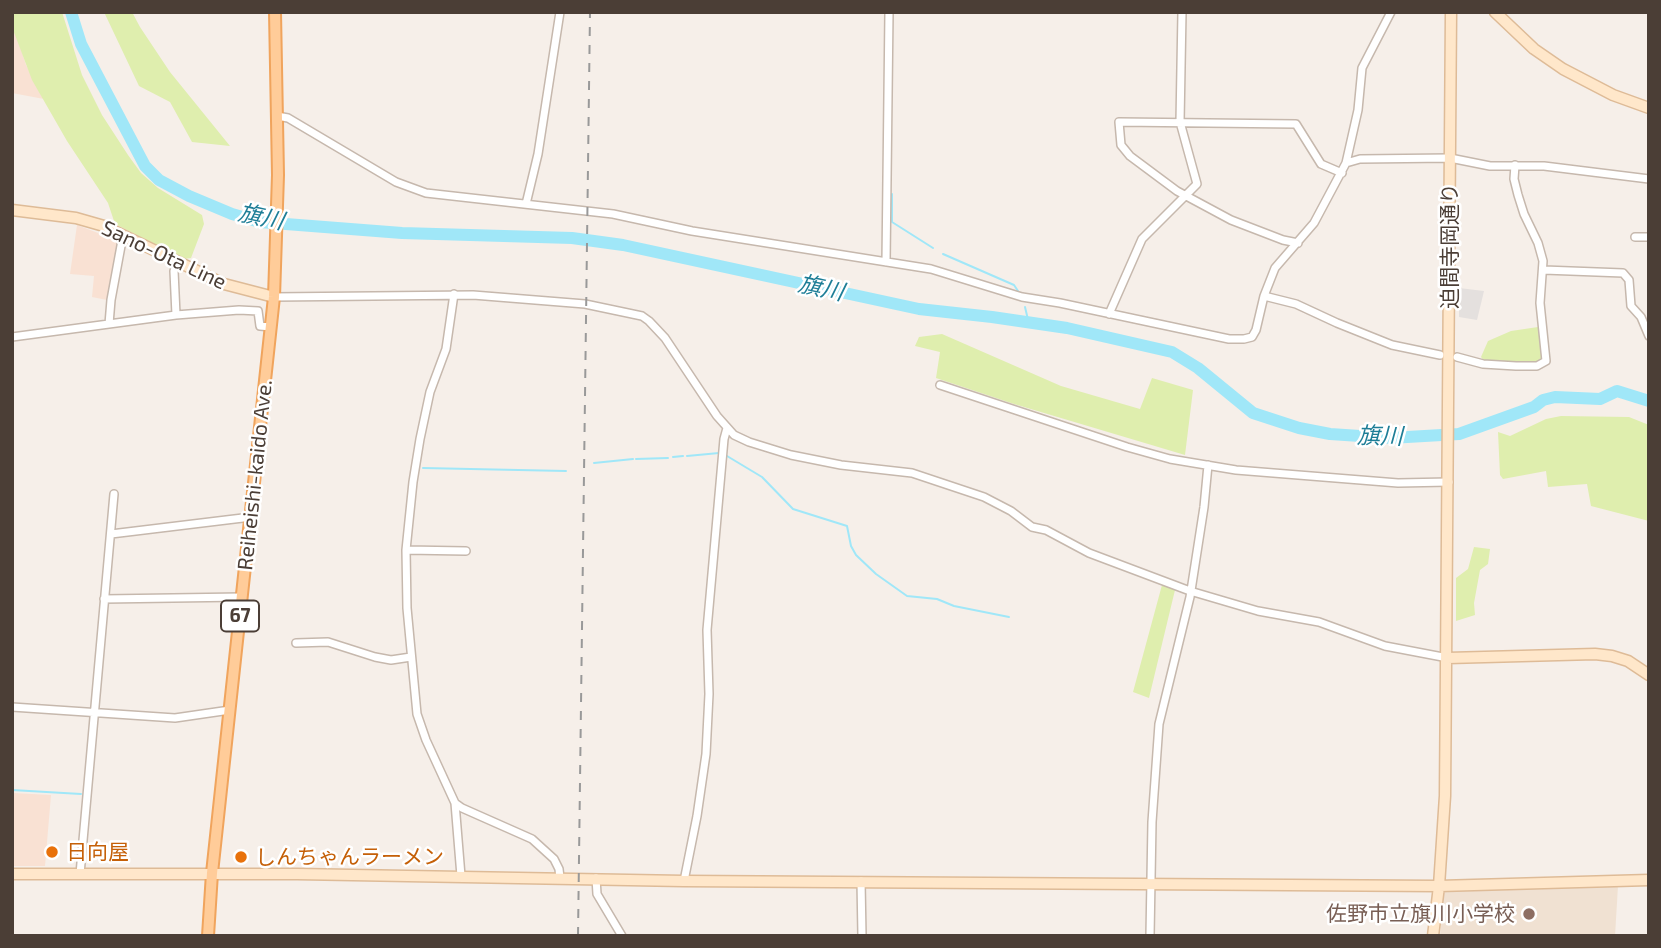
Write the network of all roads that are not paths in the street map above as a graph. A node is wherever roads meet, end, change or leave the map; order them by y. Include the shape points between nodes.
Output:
1 (275, 12) edge
2 (560, 12) edge
3 (889, 12) edge
4 (1182, 12) edge
5 (1391, 12) edge
6 (1454, 12) edge
7 (1495, 12) edge
8 (1649, 108) edge
9 (277, 116) junction
10 (1180, 122) junction
11 (1450, 158) junction
12 (1346, 163) junction
13 (1515, 166) junction
14 (1342, 173) junction
15 (1649, 179) edge
16 (1185, 197) junction
17 (526, 204) junction
18 (12, 210) edge
19 (123, 235) junction
20 (1635, 237) dead end
21 (1649, 237) edge
22 (1298, 243) junction
23 (177, 262) junction
24 (886, 262) junction
25 (1544, 270) junction
26 (274, 292) junction
27 (454, 294) junction
28 (1264, 296) junction
29 (1109, 314) junction
30 (176, 315) junction
31 (109, 324) junction
32 (271, 327) junction
33 (1647, 327) edge
34 (1649, 336) edge
35 (12, 337) edge
36 (1440, 355) dead end
37 (1457, 357) dead end
38 (940, 385) dead end
39 (727, 428) junction
40 (1208, 466) junction
41 (1449, 481) junction
42 (114, 494) dead end
43 (251, 517) junction
44 (111, 534) junction
45 (406, 550) junction
46 (466, 551) dead end
47 (1190, 591) junction
48 (242, 597) junction
49 (104, 599) junction
50 (296, 643) dead end
51 (411, 657) junction
52 (1448, 658) junction
53 (1649, 674) edge
54 (12, 707) edge
55 (230, 710) junction
56 (93, 713) junction
57 (455, 803) junction
58 (212, 873) junction
59 (12, 874) edge
60 (80, 874) junction
61 (461, 876) junction
62 (560, 878) junction
63 (596, 878) junction
64 (1649, 880) edge
65 (684, 881) junction
66 (861, 881) junction
67 (1150, 884) junction
68 (1440, 886) junction
69 (208, 936) edge
70 (622, 936) edge
71 (862, 936) edge
72 (1150, 936) edge
73 (1433, 936) edge

1 - 9 main road, Reiheishi-kaido Ave. / 67
2 - 17 street
3 - 24 street
4 - 10 street
5 - 12 street via 1362,68 1359,110
6 - 11 street, 迫間寺岡通り
7 - 8 street via 1563,69
9 - 17 street via 409,187
9 - 26 main road, Reiheishi-kaido Ave. / 67
10 - 14 street via 1296,124 1321,164
10 - 16 street via 1197,180
10 - 16 street via 1119,122 1119,132 1121,145 1136,163
11 - 12 street via 1370,158
11 - 13 street
11 - 41 street, 迫間寺岡通り
12 - 14 street
13 - 15 street
13 - 25 street via 1518,195
14 - 22 street
16 - 22 street via 1256,231
16 - 29 street via 1142,239
17 - 24 street via 613,214
18 - 19 street, Sano-Ota Line via 76,218
19 - 23 street, Sano-Ota Line
19 - 31 street
20 - 21 street
22 - 28 street via 1275,268
23 - 26 street, Sano-Ota Line via 224,284
23 - 30 street
24 - 29 street via 932,270 1022,298
25 - 33 street via 1623,273 1629,280 1632,306
25 - 37 street via 1540,303 1546,361 1516,366
26 - 27 street
26 - 32 main road, Reiheishi-kaido Ave. / 67
27 - 39 street via 585,304 642,317 665,338
27 - 45 street via 446,349 422,428
28 - 29 street via 1256,330 1244,340
28 - 36 street via 1296,303 1392,345
30 - 31 street
30 - 32 street via 256,310 260,326
31 - 35 street
32 - 43 main road, Reiheishi-kaido Ave. / 67
33 - 34 street
38 - 40 street via 1170,460
39 - 47 street via 769,450 912,473 984,497 1032,527 1088,553
39 - 65 street via 707,630 706,754
40 - 41 street via 1398,483
40 - 47 street
41 - 52 street, 迫間寺岡通り
42 - 44 street
43 - 44 street
43 - 48 main road, Reiheishi-kaido Ave. / 67
44 - 49 street
45 - 46 street
45 - 51 street
47 - 52 street via 1258,611 1319,622 1385,646
47 - 67 street via 1159,724
48 - 49 street
48 - 55 main road, Reiheishi-kaido Ave. / 67
49 - 56 street
50 - 51 street via 328,642 391,660
51 - 57 street via 421,727
52 - 53 street via 1595,654 1628,661
52 - 68 street, 迫間寺岡通り
54 - 56 street
55 - 56 street via 175,718
55 - 58 main road, Reiheishi-kaido Ave. / 67
56 - 60 street
57 - 61 street
57 - 62 street via 533,839 554,859
58 - 60 street
58 - 61 street
58 - 69 main road, Reiheishi-kaido Ave. / 67
59 - 60 street
61 - 62 street
62 - 63 street
63 - 65 street
63 - 70 street via 597,894
64 - 68 street
65 - 66 street
66 - 67 street
66 - 71 street
67 - 68 street
67 - 72 street
68 - 73 street, 迫間寺岡通り

